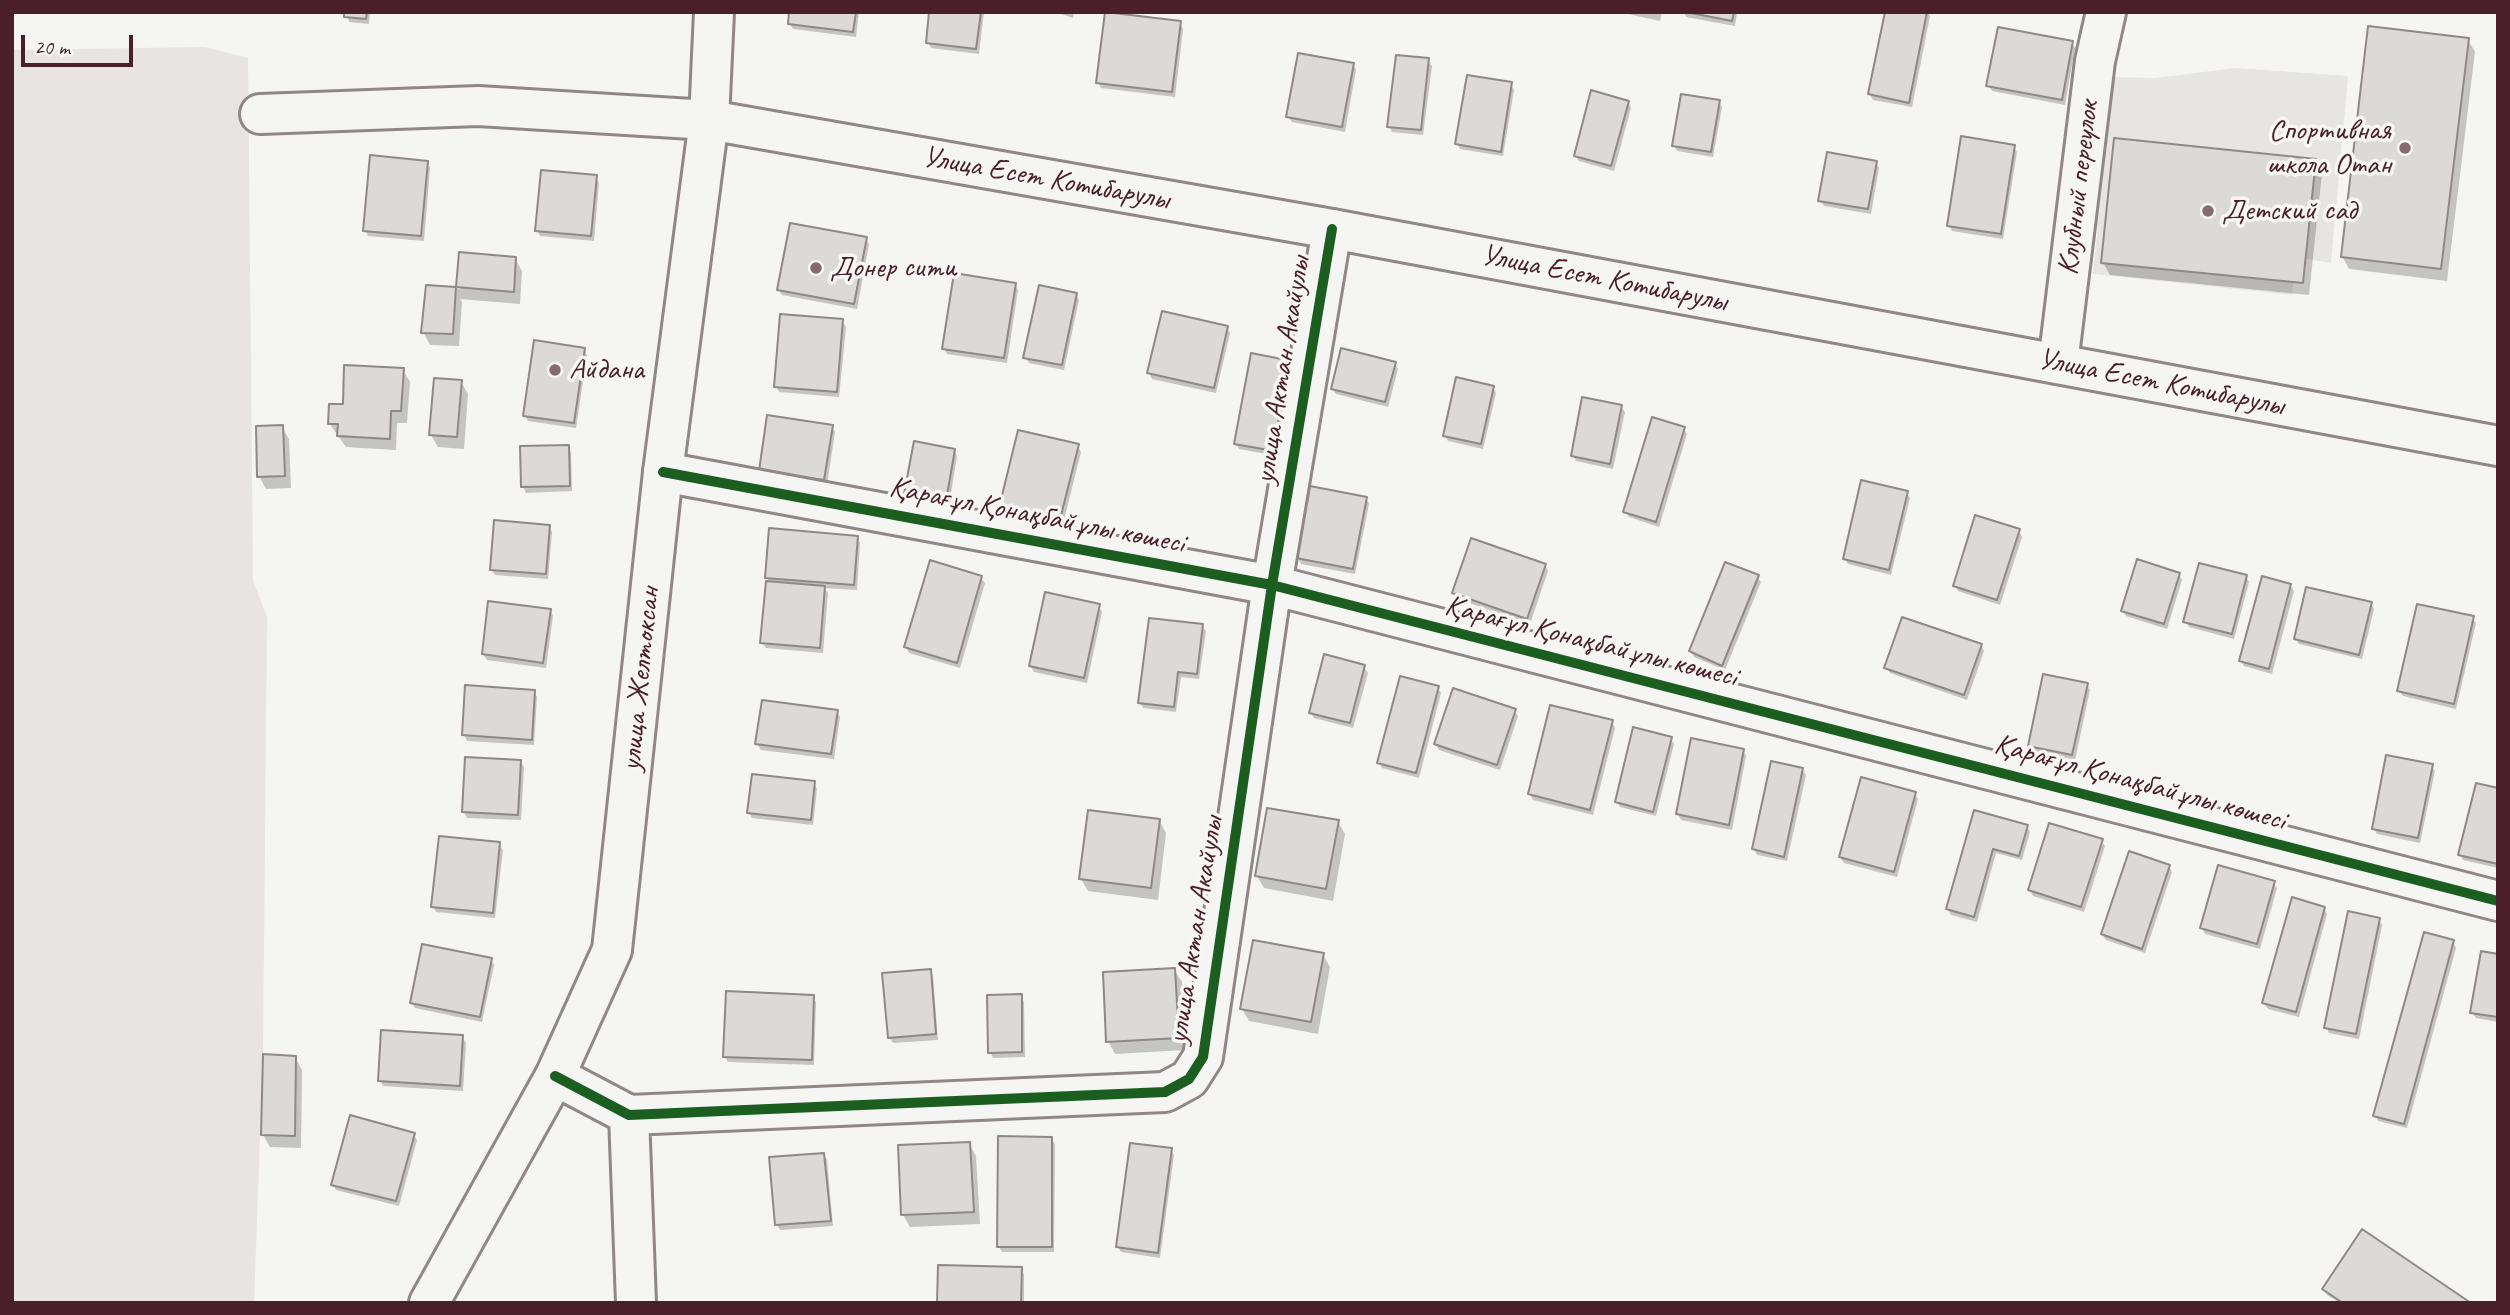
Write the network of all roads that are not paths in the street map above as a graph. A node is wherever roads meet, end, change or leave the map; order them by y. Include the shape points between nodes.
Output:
1 (714, 12) edge
2 (2106, 12) edge
3 (260, 114) dead end
4 (709, 120) junction
5 (1332, 229) junction
6 (2058, 364) junction
7 (2498, 446) edge
8 (663, 472) junction
9 (1272, 585) junction
10 (2498, 901) edge
11 (555, 1076) junction
12 (629, 1115) junction
13 (429, 1303) edge
14 (636, 1303) edge

1 - 4 street, улица Желтоксан
2 - 6 street, Клубный переулок via 2095,61
3 - 4 street, Улица Есет Котибарулы via 478,106
4 - 5 street, Улица Есет Котибарулы
4 - 8 street, улица Желтоксан
5 - 6 street, Улица Есет Котибарулы
5 - 9 street, улица Актан Акайулы
6 - 7 street, Улица Есет Котибарулы
8 - 9 street, Қарағұл Қонақбайұлы көшесі
8 - 11 street, улица Желтоксан via 612,950
9 - 10 street, Қарағұл Қонақбайұлы көшесі
9 - 12 street, улица Актан Акайулы via 1203,1057 1189,1079 1165,1092
11 - 12 street
11 - 13 street, улица Желтоксан
12 - 14 street

